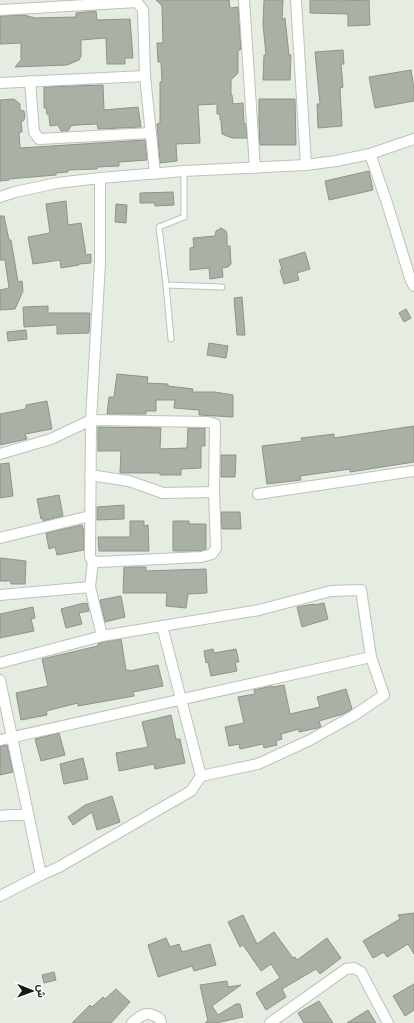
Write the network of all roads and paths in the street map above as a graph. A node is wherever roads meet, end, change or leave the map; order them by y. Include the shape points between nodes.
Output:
1 (244, 0) edge
2 (296, 0) edge
3 (0, 10) edge
4 (145, 76) junction
5 (30, 82) junction
6 (0, 83) edge
7 (151, 133) junction
8 (414, 139) edge
9 (370, 154) junction
10 (306, 165) junction
11 (255, 168) junction
12 (184, 171) junction
13 (155, 174) junction
14 (100, 178) junction
15 (0, 197) edge
16 (166, 285) junction
17 (414, 286) edge
18 (222, 287) dead end
19 (172, 339) dead end
20 (91, 420) junction
21 (0, 454) edge
22 (414, 471) edge
23 (90, 475) junction
24 (214, 492) junction
25 (258, 494) dead end
26 (90, 516) junction
27 (0, 538) edge
28 (93, 560) junction
29 (90, 587) junction
30 (0, 595) edge
31 (162, 626) junction
32 (102, 636) junction
33 (371, 657) junction
34 (0, 663) edge
35 (0, 680) edge
36 (181, 700) junction
37 (11, 737) junction
38 (0, 740) edge
39 (202, 776) junction
40 (28, 815) junction
41 (0, 816) edge
42 (41, 875) junction
43 (0, 896) edge
44 (132, 1023) edge
45 (161, 1023) edge
46 (270, 1023) edge
47 (388, 1023) edge

1 - 11 street
2 - 10 street
3 - 4 street via 137,2 143,10
4 - 5 street
4 - 7 street
5 - 6 street
5 - 7 street via 34,132 39,139
7 - 13 street
8 - 9 street
9 - 10 street
9 - 17 street
10 - 11 street
11 - 12 street
12 - 13 street
12 - 16 lane via 184,217 160,227
13 - 14 street
14 - 15 street via 57,183
14 - 20 street via 100,263
16 - 18 lane
16 - 19 lane
20 - 21 street via 51,440
20 - 23 street
20 - 24 street via 214,424
22 - 25 street
23 - 24 street via 129,481 163,494
23 - 26 street
24 - 28 street via 216,548 212,554 201,557 98,562
26 - 27 street
26 - 28 street via 90,556
28 - 29 street
29 - 30 street
29 - 32 street
31 - 32 street
31 - 33 street via 259,610 331,591 361,590
31 - 36 street
32 - 34 street
33 - 36 street
33 - 39 street via 384,695 310,740 258,764
35 - 37 street
36 - 37 street
36 - 39 street
37 - 38 street
37 - 40 street
39 - 42 street via 191,791
40 - 41 street
40 - 42 street
42 - 43 street
44 - 45 street via 144,1014 153,1014
46 - 47 street via 346,969 354,968 361,972

